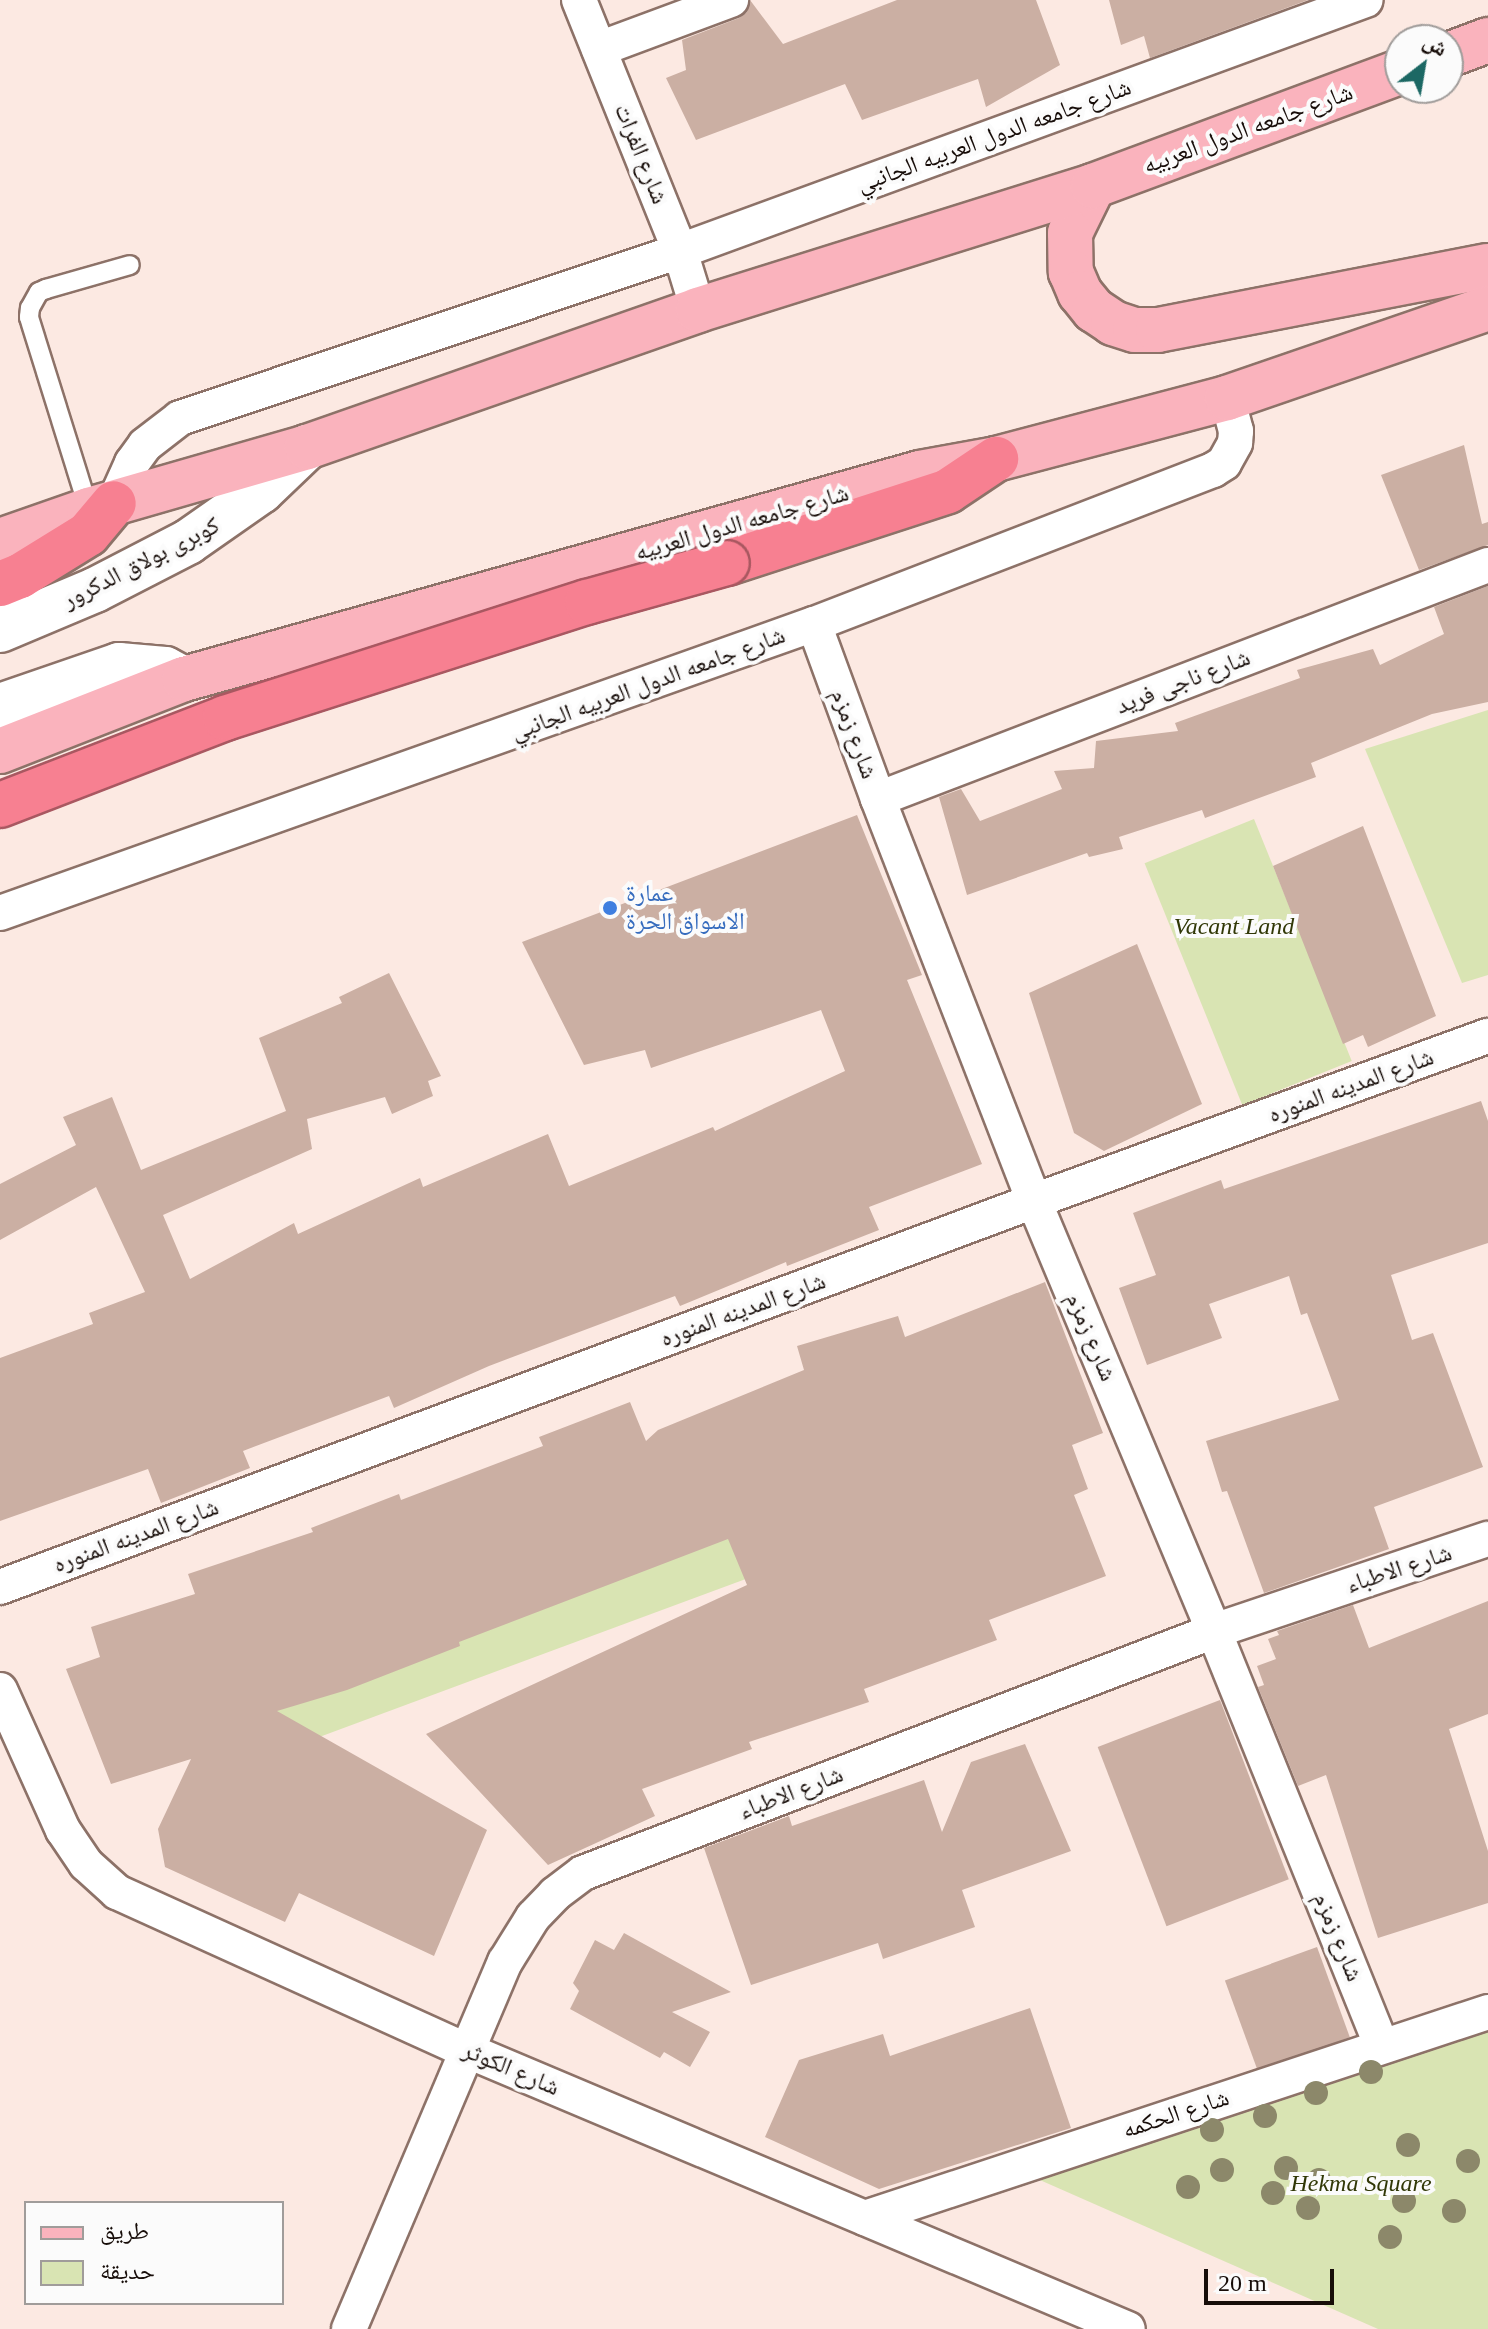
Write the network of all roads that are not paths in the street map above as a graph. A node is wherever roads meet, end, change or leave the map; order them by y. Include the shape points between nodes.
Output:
1 (579, 0) edge
2 (731, 0) edge
3 (1366, 0) edge
4 (1488, 40) edge
5 (599, 49) junction
6 (1464, 49) edge
7 (1384, 78) edge
8 (1093, 186) junction
9 (680, 251) junction
10 (130, 265) dead end
11 (1488, 266) edge
12 (1488, 308) edge
13 (698, 310) junction
14 (1227, 398) junction
15 (307, 447) junction
16 (996, 459) junction
17 (102, 506) junction
18 (0, 541) edge
19 (1488, 565) edge
20 (0, 584) edge
21 (814, 624) junction
22 (0, 630) edge
23 (184, 679) junction
24 (0, 706) edge
25 (0, 751) edge
26 (878, 799) junction
27 (0, 805) edge
28 (0, 913) edge
29 (1488, 1036) edge
30 (1034, 1201) junction
31 (1488, 1539) edge
32 (0, 1587) edge
33 (1214, 1631) junction
34 (0, 1690) edge
35 (1488, 2012) edge
36 (1381, 2045) junction
37 (466, 2050) junction
38 (865, 2218) junction
39 (349, 2329) edge
40 (1128, 2329) edge

1 - 5 street, شارع الفرات
2 - 5 street
3 - 9 street, شارع جامعه الدول العربيه الجانبي
4 - 6 main road
5 - 9 street, شارع الفرات
7 - 8 main road, شارع جامعه الدول العربيه
8 - 11 main road via 1070,233 1071,272 1094,310 1135,330 1158,330
8 - 13 main road, شارع جامعه الدول العربيه
9 - 13 street, شارع الفرات
9 - 17 street, شارع جامعه الدول العربيه الجانبي via 180,418 145,445
10 - 17 lane via 39,292 30,308 29,317
12 - 14 main road, شارع جامعه الدول العربيه
13 - 15 main road, شارع جامعه الدول العربيه
14 - 16 main road, شارع جامعه الدول العربيه
14 - 21 street, شارع جامعه الدول العربيه الجانبي via 1235,443 1224,463 1213,470
15 - 17 main road, شارع جامعه الدول العربيه
15 - 22 main road, كوبرى بولاق الدكرور via 250,500 188,542 95,590
16 - 23 main road, شارع جامعه الدول العربيه via 920,473
16 - 27 highway, bridge via 948,491 225,718
17 - 18 main road, شارع جامعه الدول العربيه
17 - 20 highway via 88,534
19 - 26 street, شارع ناجى فريد
21 - 26 street, شارع زمزم
21 - 28 street, شارع جامعه الدول العربيه الجانبي
23 - 24 main road via 165,669 119,665
23 - 25 main road, شارع جامعه الدول العربيه
26 - 30 street, شارع زمزم
29 - 30 street, شارع المدينه المنوره
30 - 32 street, شارع المدينه المنوره
30 - 33 street, شارع زمزم
31 - 33 street, شارع الاطباء
33 - 36 street, شارع زمزم
33 - 37 street, شارع الاطباء via 583,1873 555,1894 520,1935
34 - 37 street, شارع الكوثر via 63,1830 86,1864 117,1892
35 - 36 street, شارع الحكمه
36 - 38 street, شارع الحكمه
37 - 38 street, شارع الكوثر
37 - 39 street, شارع الاطباء
38 - 40 street, شارع الكوثر

